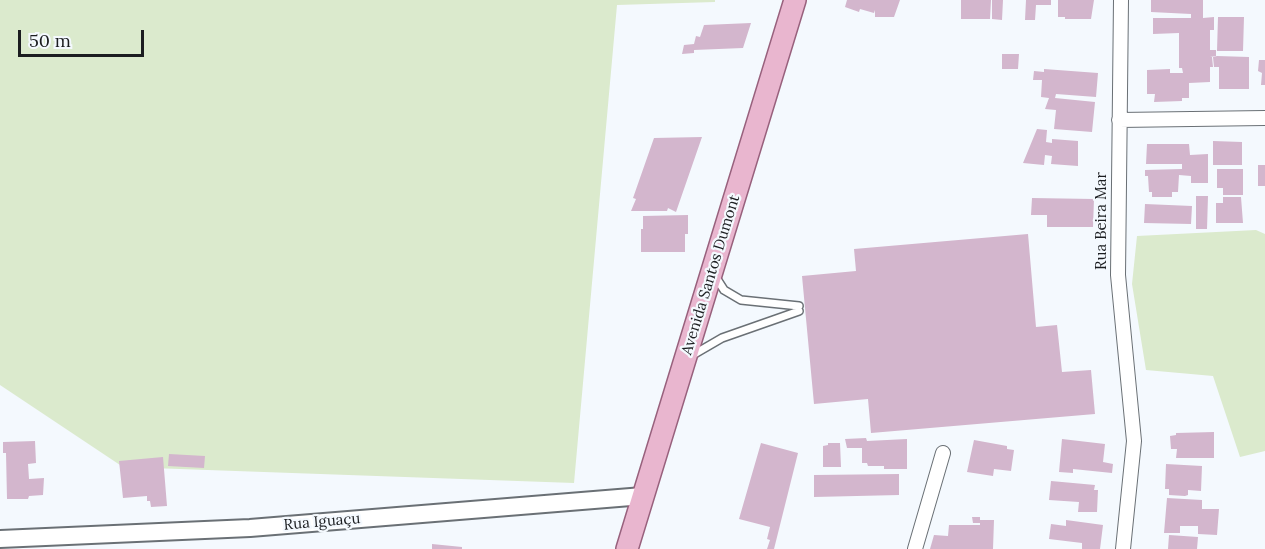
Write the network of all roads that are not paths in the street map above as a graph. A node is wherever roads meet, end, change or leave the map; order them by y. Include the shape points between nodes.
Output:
1 (795, 0) edge
2 (1121, 0) edge
3 (1265, 118) edge
4 (1119, 120) junction
5 (712, 271) junction
6 (685, 360) junction
7 (944, 453) dead end
8 (643, 496) junction
9 (0, 539) edge
10 (627, 549) edge
11 (915, 549) edge
12 (1123, 549) edge

1 - 5 main road, Avenida Santos Dumont
2 - 4 street, Rua Beira Mar
3 - 4 street
4 - 12 street, Rua Beira Mar via 1118,275 1134,441
5 - 6 main road, Avenida Santos Dumont
5 - 6 lane via 724,291 741,300 799,309 722,338
6 - 8 main road, Avenida Santos Dumont
7 - 11 street
8 - 9 street, Rua Iguaçu via 250,528
8 - 10 main road, Avenida Santos Dumont

